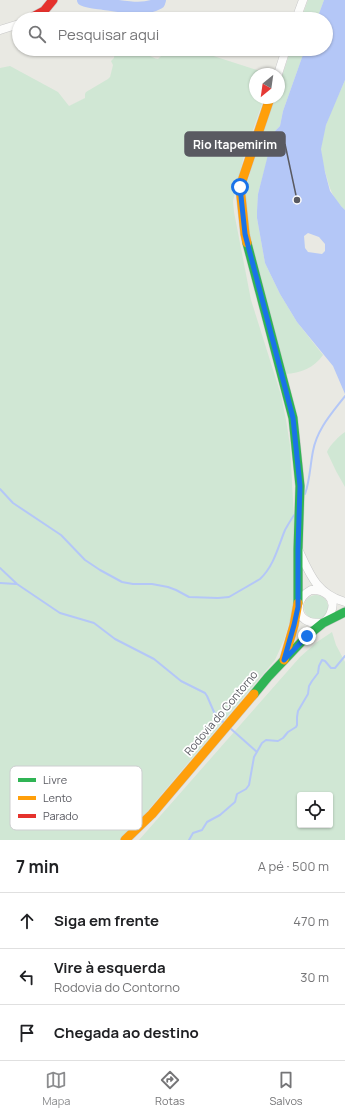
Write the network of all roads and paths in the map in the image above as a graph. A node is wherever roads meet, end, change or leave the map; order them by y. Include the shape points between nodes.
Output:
1 (53, 0) edge
2 (303, 0) edge
3 (42, 12) edge
4 (299, 12) edge
5 (12, 26) edge
6 (0, 30) edge
7 (284, 56) edge
8 (280, 68) edge
9 (268, 104) edge
10 (298, 549) junction
11 (326, 593) junction
12 (345, 602) edge
13 (298, 607) junction
14 (345, 612) edge
15 (323, 623) junction
16 (284, 660) junction
17 (142, 824) edge
18 (135, 830) edge
19 (125, 840) edge

1 - 3 street
2 - 4 street
5 - 6 street
7 - 8 street
9 - 10 street via 240,187 245,234 293,418 300,486
10 - 11 street via 309,574
10 - 13 street
11 - 12 street
11 - 13 street via 321,590 306,592
11 - 15 street via 332,605 330,615
13 - 15 street via 307,620
13 - 16 street
14 - 15 street, Rodovia do Contorno
15 - 16 street, Rodovia do Contorno
16 - 17 street, Rodovia do Contorno
18 - 19 street, Rodovia do Contorno

